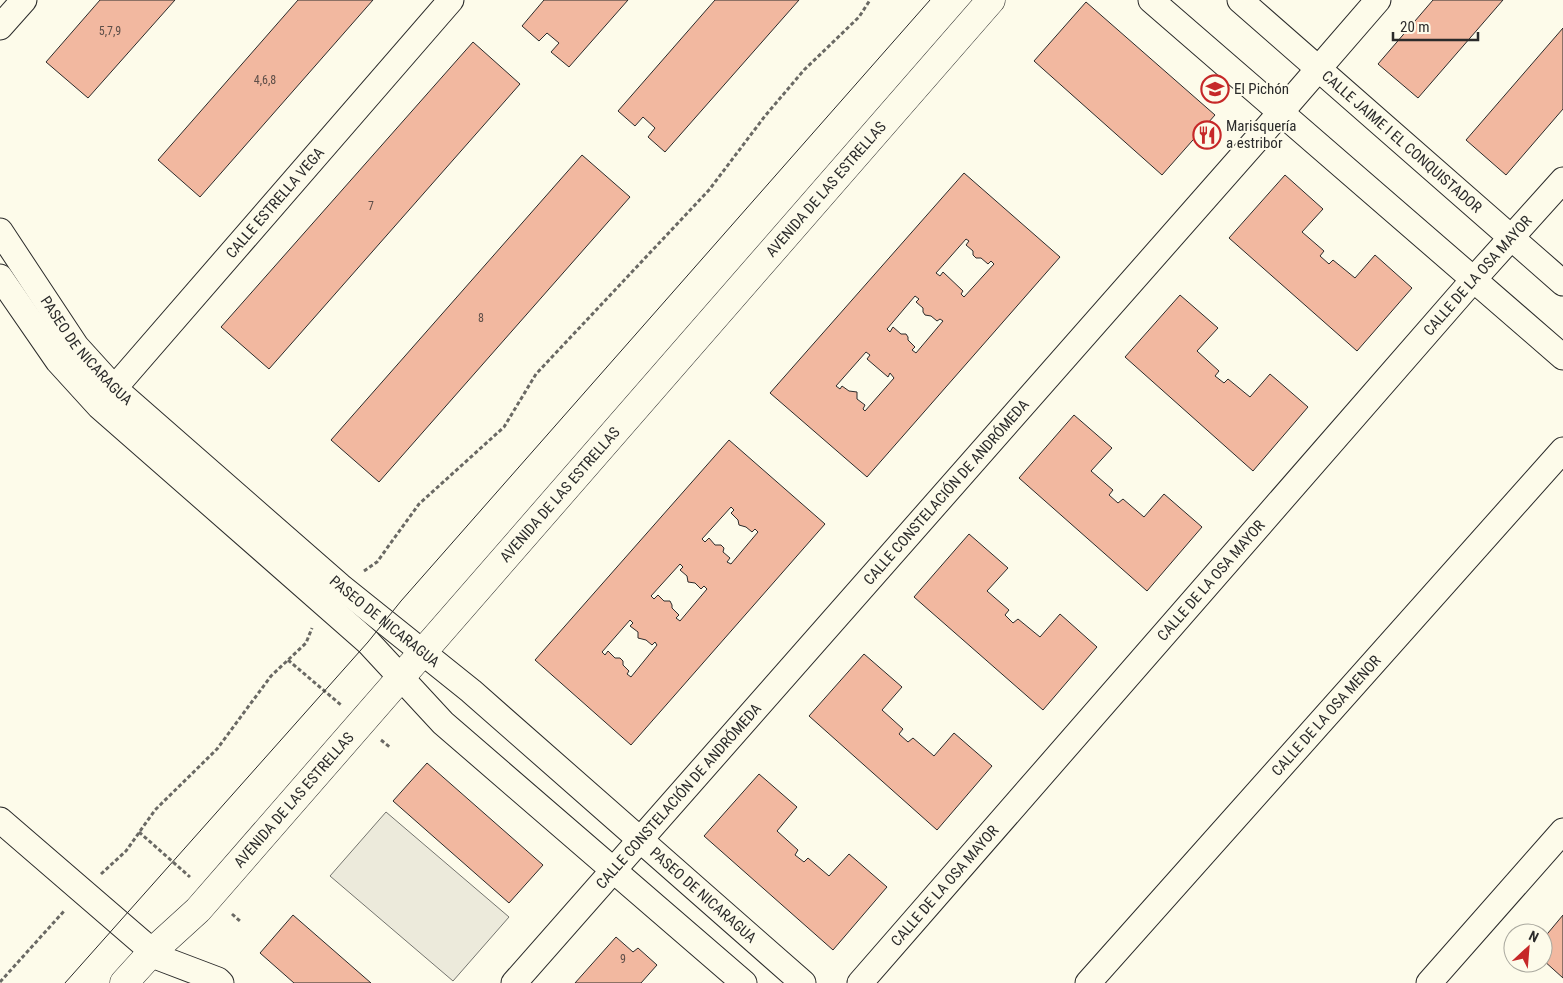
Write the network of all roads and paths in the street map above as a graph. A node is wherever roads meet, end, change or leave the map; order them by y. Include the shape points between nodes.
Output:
1 (24, 0) edge
2 (451, 0) edge
3 (870, 0) edge
4 (991, 0) edge
5 (1151, 0) edge
6 (1240, 0) edge
7 (1378, 0) edge
8 (0, 27) edge
9 (1318, 68) junction
10 (1281, 112) junction
11 (1563, 180) edge
12 (0, 231) edge
13 (1511, 238) junction
14 (0, 277) edge
15 (1474, 279) junction
16 (1563, 283) edge
17 (1563, 357) edge
18 (107, 397) junction
19 (1563, 450) edge
20 (332, 595) junction
21 (423, 653) junction
22 (402, 678) junction
23 (0, 820) edge
24 (1563, 831) edge
25 (640, 839) junction
26 (614, 870) junction
27 (82, 892) junction
28 (156, 954) junction
29 (0, 982) edge
30 (124, 983) edge
31 (169, 983) edge
32 (221, 983) edge
33 (514, 983) edge
34 (744, 983) edge
35 (803, 983) edge
36 (860, 983) edge
37 (1088, 983) edge
38 (1429, 983) edge

1 - 8 street
2 - 18 street, CALLE ESTRELLA VEGA
3 - 20 path via 798,77 709,190 536,374 504,427 419,504 378,562
4 - 21 street, AVENIDA DE LAS ESTRELLAS
5 - 10 street
6 - 9 street, CALLE JAIME I EL CONQUISTADOR
7 - 9 street, CALLE CONSTELACIÓN DE ANDRÓMEDA
9 - 10 street, CALLE CONSTELACIÓN DE ANDRÓMEDA
9 - 13 street, CALLE JAIME I EL CONQUISTADOR
10 - 15 street
10 - 25 street, CALLE CONSTELACIÓN DE ANDRÓMEDA
11 - 13 street, CALLE DE LA OSA MAYOR
12 - 18 street, PASEO DE NICARAGUA
13 - 15 street, CALLE DE LA OSA MAYOR
13 - 16 street, CALLE JAIME I EL CONQUISTADOR
14 - 18 street, PASEO DE NICARAGUA via 58,361
15 - 17 street
15 - 36 street, CALLE DE LA OSA MAYOR
18 - 20 street, PASEO DE NICARAGUA
19 - 37 street, CALLE DE LA OSA MENOR
20 - 21 street, PASEO DE NICARAGUA
20 - 22 street, PASEO DE NICARAGUA via 368,642
20 - 27 path via 306,643 271,676 217,749 155,810 126,851
21 - 22 street, AVENIDA DE LAS ESTRELLAS
21 - 25 street, PASEO DE NICARAGUA
22 - 26 street, PASEO DE NICARAGUA via 443,723
22 - 28 street, AVENIDA DE LAS ESTRELLAS
23 - 27 street
24 - 38 street
25 - 26 street, CALLE CONSTELACIÓN DE ANDRÓMEDA
25 - 35 street, PASEO DE NICARAGUA
26 - 33 street, CALLE CONSTELACIÓN DE ANDRÓMEDA
26 - 34 street, PASEO DE NICARAGUA
27 - 28 street
27 - 29 path
28 - 30 street, AVENIDA DE LAS ESTRELLAS
28 - 31 street
28 - 32 street

